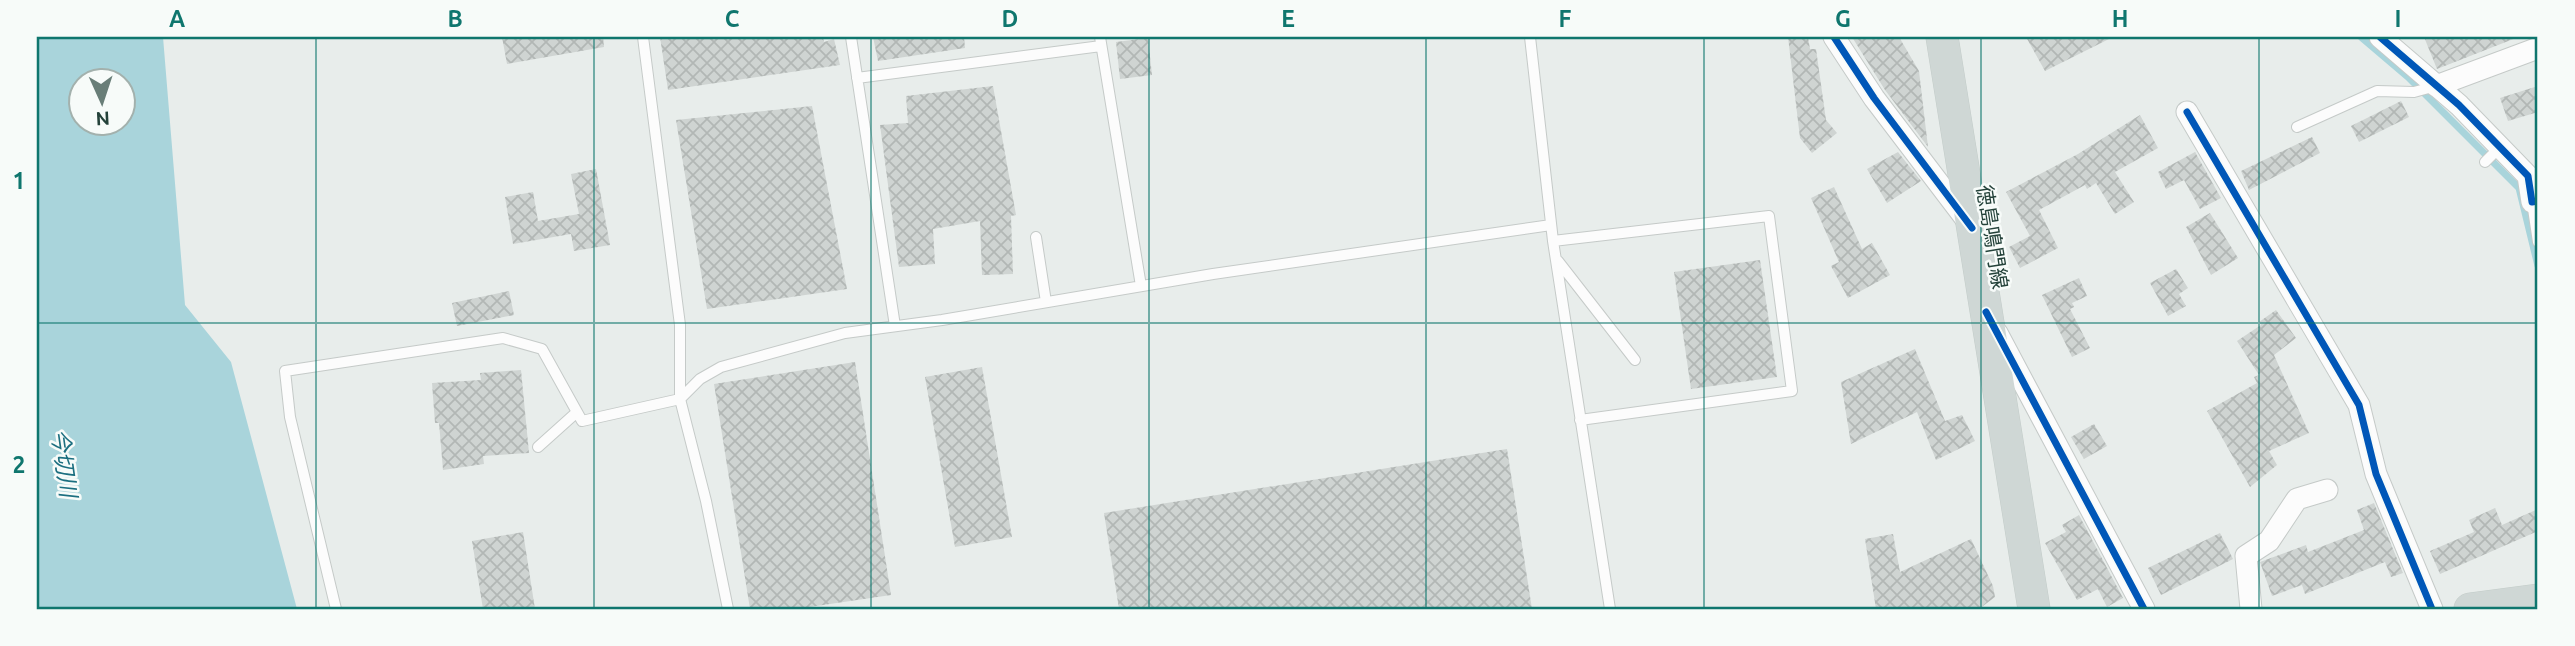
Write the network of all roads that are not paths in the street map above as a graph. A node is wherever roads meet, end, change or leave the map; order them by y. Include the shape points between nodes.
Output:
1 (643, 37) edge
2 (851, 37) edge
3 (1530, 37) edge
4 (1834, 37) edge
5 (1942, 37) edge
6 (2380, 37) edge
7 (1101, 41) edge
8 (2538, 48) edge
9 (857, 78) junction
10 (2436, 86) junction
11 (2187, 113) dead end
12 (2297, 127) dead end
13 (2535, 202) edge
14 (1551, 225) junction
15 (1972, 228) junction
16 (1036, 237) dead end
17 (1553, 241) junction
18 (2538, 242) edge
19 (1556, 259) junction
20 (1141, 286) junction
21 (1046, 302) junction
22 (1986, 312) junction
23 (895, 326) junction
24 (1635, 360) dead end
25 (680, 399) junction
26 (576, 412) junction
27 (1580, 420) junction
28 (538, 447) dead end
29 (2327, 490) dead end
30 (2538, 600) edge
31 (336, 609) edge
32 (728, 609) edge
33 (1610, 609) edge
34 (2034, 609) edge
35 (2144, 609) edge
36 (2251, 609) edge
37 (2432, 609) edge
38 (2470, 609) edge

1 - 25 lane via 680,325
2 - 9 lane
3 - 14 lane
4 - 15 street
5 - 15 main road, 徳島鳴門線
6 - 10 street
7 - 9 lane
7 - 20 lane
8 - 10 street
9 - 23 lane
10 - 12 lane via 2414,92 2377,92
10 - 13 street via 2492,155 2528,176
11 - 37 street via 2359,405 2376,474
13 - 18 lane
14 - 17 lane
14 - 20 lane
15 - 22 main road, 徳島鳴門線
16 - 21 lane
17 - 19 lane
17 - 27 lane via 1769,216 1792,391
19 - 24 lane
19 - 27 lane
20 - 21 lane
21 - 23 lane
22 - 34 main road, 徳島鳴門線
22 - 35 street
23 - 25 lane via 845,333 720,367
25 - 26 lane via 582,421
25 - 32 lane
26 - 28 lane
26 - 31 lane via 542,349 503,338 285,371 290,418
27 - 33 lane
29 - 36 street via 2297,499 2269,541 2246,556
30 - 38 main road

